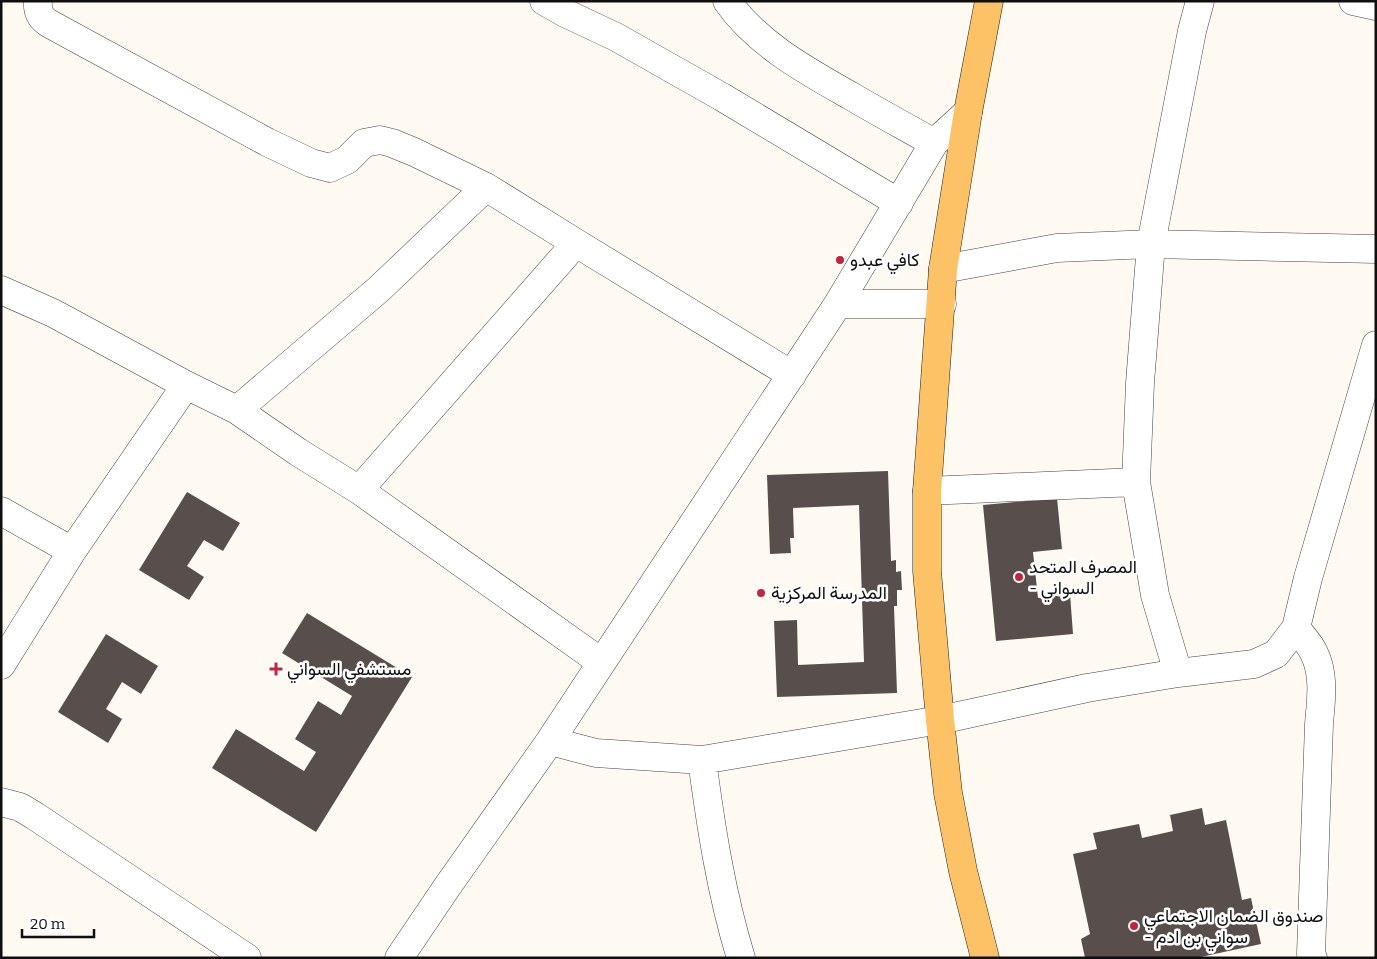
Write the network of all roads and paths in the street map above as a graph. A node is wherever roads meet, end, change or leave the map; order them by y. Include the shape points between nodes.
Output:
1 (38, 1) edge
2 (544, 1) edge
3 (727, 1) edge
4 (989, 1) edge
5 (1200, 1) edge
6 (1353, 1) edge
7 (1376, 6) edge
8 (968, 112) junction
9 (934, 143) junction
10 (486, 187) junction
11 (899, 203) junction
12 (576, 243) junction
13 (1151, 244) junction
14 (1376, 249) edge
15 (944, 269) junction
16 (1, 290) edge
17 (838, 304) junction
18 (942, 304) junction
19 (1376, 345) edge
20 (792, 375) junction
21 (186, 385) junction
22 (237, 410) junction
23 (1136, 482) junction
24 (359, 490) junction
25 (927, 491) junction
26 (1, 511) edge
27 (72, 551) junction
28 (1296, 628) junction
29 (601, 662) junction
30 (1, 665) edge
31 (1178, 673) junction
32 (940, 720) junction
33 (550, 741) junction
34 (702, 760) junction
35 (1, 802) edge
36 (247, 958) edge
37 (399, 958) edge
38 (741, 958) edge
39 (985, 958) edge
40 (1313, 958) edge

1 - 10 street via 38,12 50,24 311,163 330,168 347,160 364,143 380,140 414,152
2 - 11 street via 714,92
3 - 9 street via 736,14 771,46 818,77
4 - 8 main road
5 - 13 street
6 - 7 street
8 - 9 street
8 - 15 main road
9 - 11 street
10 - 12 street
10 - 22 street via 379,289
11 - 17 street
12 - 20 street
12 - 24 street
13 - 14 street
13 - 15 street via 1057,248
13 - 23 street
15 - 18 main road
16 - 21 street via 53,313
17 - 18 street
17 - 20 street
18 - 25 main road
19 - 28 street
20 - 29 street
21 - 22 street
21 - 27 street
22 - 24 street
23 - 25 street
23 - 31 street via 1155,595
24 - 29 street
25 - 32 main road via 927,571
26 - 27 street
27 - 30 street
28 - 31 street via 1276,654 1254,664
28 - 40 street via 1314,653 1322,695 1318,724
29 - 33 street
31 - 32 street via 1087,688
32 - 34 street
32 - 39 main road via 948,793
33 - 34 street via 596,753
33 - 37 street
34 - 38 street via 711,830
35 - 36 street via 20,806

